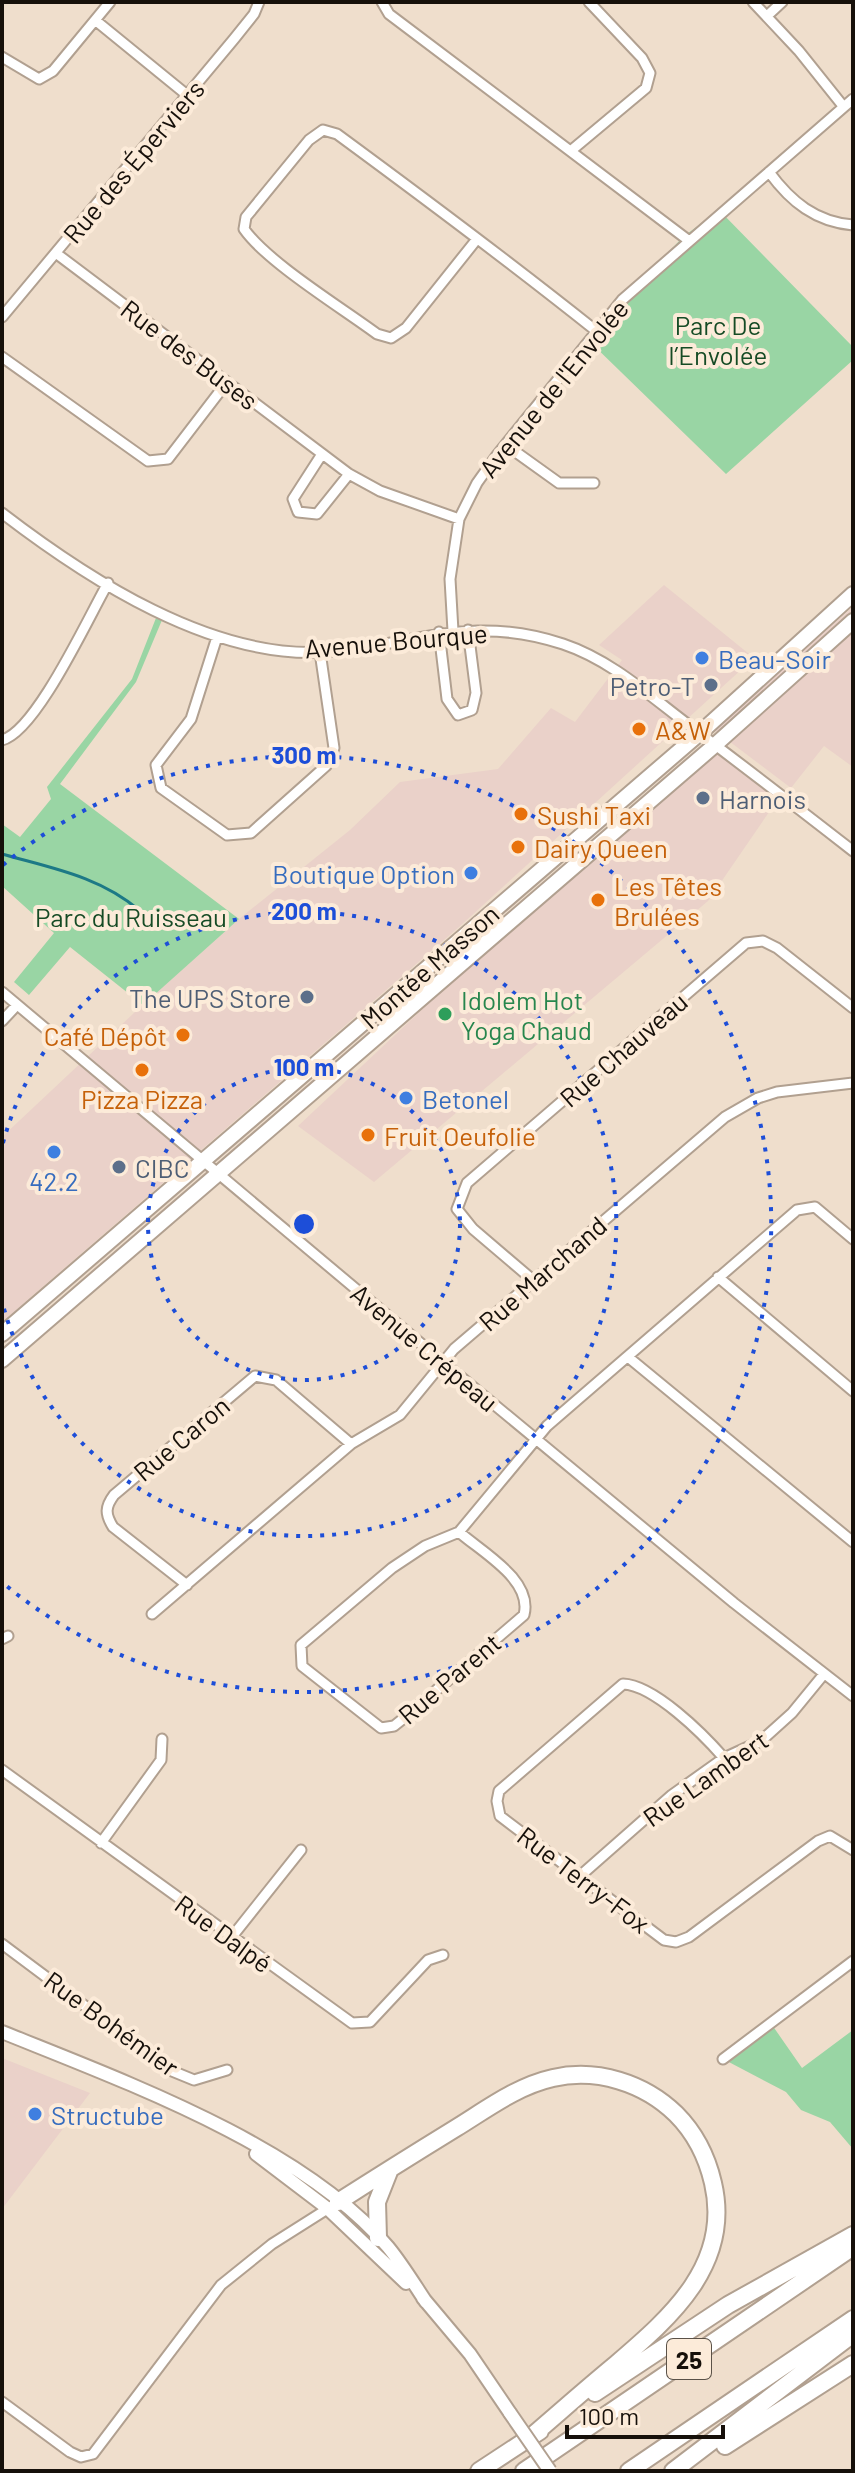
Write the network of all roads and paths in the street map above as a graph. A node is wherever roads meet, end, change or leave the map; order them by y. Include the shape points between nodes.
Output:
1 (110, 2) edge
2 (259, 2) edge
3 (382, 2) edge
4 (589, 2) edge
5 (753, 2) edge
6 (782, 2) edge
7 (767, 16) junction
8 (95, 20) junction
9 (2, 57) edge
10 (187, 95) junction
11 (853, 99) edge
12 (843, 106) junction
13 (573, 149) junction
14 (769, 172) junction
15 (853, 225) edge
16 (477, 239) junction
17 (688, 240) junction
18 (57, 254) junction
19 (2, 317) edge
20 (595, 330) junction
21 (2, 357) edge
22 (227, 382) junction
23 (506, 445) junction
24 (322, 454) junction
25 (349, 474) junction
26 (594, 483) dead end
27 (4, 519) edge
28 (459, 519) junction
29 (108, 583) junction
30 (853, 594) edge
31 (853, 621) edge
32 (468, 630) junction
33 (453, 631) junction
34 (439, 632) junction
35 (217, 637) junction
36 (320, 652) junction
37 (700, 733) junction
38 (2, 740) edge
39 (715, 745) junction
40 (853, 851) edge
41 (440, 957) junction
42 (452, 971) junction
43 (2, 992) edge
44 (17, 1005) junction
45 (853, 1008) edge
46 (2, 1021) edge
47 (853, 1083) edge
48 (204, 1160) junction
49 (219, 1173) junction
50 (853, 1239) edge
51 (718, 1277) junction
52 (534, 1281) junction
53 (2, 1334) edge
54 (628, 1357) junction
55 (2, 1360) edge
56 (444, 1363) junction
57 (853, 1391) edge
58 (536, 1439) junction
59 (351, 1444) junction
60 (459, 1532) junction
61 (853, 1542) edge
62 (187, 1585) junction
63 (152, 1614) dead end
64 (824, 1674) junction
65 (853, 1696) edge
66 (162, 1739) dead end
67 (724, 1758) junction
68 (2, 1770) edge
69 (101, 1843) junction
70 (301, 1850) dead end
71 (853, 1850) edge
72 (580, 1876) junction
73 (231, 1938) junction
74 (2, 1944) edge
75 (443, 1955) dead end
76 (853, 1961) edge
77 (2, 2032) edge
78 (723, 2059) dead end
79 (227, 2070) dead end
80 (390, 2169) junction
81 (333, 2205) junction
82 (853, 2235) edge
83 (378, 2238) junction
84 (853, 2247) edge
85 (426, 2302) junction
86 (853, 2319) edge
87 (853, 2334) edge
88 (853, 2364) edge
89 (2, 2402) edge
90 (533, 2435) junction
91 (479, 2471) edge
92 (524, 2471) edge
93 (550, 2471) edge
94 (629, 2471) edge
95 (673, 2471) edge
96 (687, 2471) edge

1 - 8 street
2 - 10 street, Rue des Éperviers
3 - 13 street via 389,14
4 - 13 street via 650,73 646,88
5 - 7 street
6 - 7 street
7 - 12 street
8 - 9 street via 53,71 39,79
8 - 10 street
10 - 18 street, Rue des Éperviers
11 - 12 street, Avenue de l'Envolée
12 - 14 street, Avenue de l'Envolée
13 - 17 street
14 - 15 street via 809,212 831,223
14 - 17 street, Avenue de l'Envolée
16 - 16 street via 337,134 323,130 246,217 244,229 328,298 377,334 391,338 406,328
16 - 20 street
17 - 20 street, Avenue de l'Envolée
18 - 19 street, Rue des Éperviers
18 - 22 street, Rue des Buses
20 - 23 street, Avenue de l'Envolée
21 - 22 street via 148,461 168,459
22 - 24 street, Rue des Buses
23 - 26 street via 559,483
23 - 28 street, Avenue de l'Envolée via 477,483
24 - 25 street, Rue des Buses
24 - 25 street via 293,499 298,512 317,514
25 - 28 street, Rue des Buses
27 - 29 street, Avenue Bourque
28 - 33 street, Avenue de l'Envolée via 450,579
29 - 35 street, Avenue Bourque via 159,613
29 - 38 street via 46,696 19,731
30 - 37 main road, Montée Masson
31 - 39 main road, Montée Masson
32 - 33 street, Avenue Bourque
32 - 34 street via 476,693 472,710 458,715 447,699
32 - 37 street, Avenue Bourque via 534,636 577,650 616,671
33 - 34 street, Avenue Bourque
34 - 36 street, Avenue Bourque
35 - 36 street, Avenue Bourque
35 - 36 street via 191,719 156,765 161,788 227,835 251,833 326,766 334,748
37 - 39 street, Avenue Bourque
37 - 41 main road, Montée Masson
39 - 40 street, Avenue Bourque
39 - 42 main road, Montée Masson
41 - 42 main road
41 - 48 main road, Montée Masson
42 - 49 main road, Montée Masson
43 - 44 street, Avenue Crépeau
44 - 46 street
44 - 48 street, Avenue Crépeau
45 - 52 street, Rue Chauveau via 777,948 763,941 746,943 467,1183 457,1209
47 - 52 street, Rue Marchand via 777,1092 725,1117
48 - 49 street, Avenue Crépeau
48 - 53 main road, Montée Masson
49 - 55 main road, Montée Masson
49 - 56 street, Avenue Crépeau
50 - 51 street, Rue Parent via 815,1207 797,1210
51 - 54 street, Rue Parent
51 - 57 street
52 - 56 street, Rue Marchand
54 - 58 street, Rue Parent
54 - 61 street
56 - 58 street, Avenue Crépeau
56 - 59 street, Rue Marchand via 400,1415
58 - 60 street, Rue Parent
58 - 64 street, Avenue Crépeau
59 - 62 street, Rue Marchand
59 - 62 street, Rue Caron via 276,1380 255,1376 114,1495 106,1505 113,1527
60 - 60 street, Rue Parent via 392,1568 301,1645 302,1666 381,1728 394,1726 524,1615 528,1601 522,1587
62 - 63 street, Rue Marchand
64 - 65 street, Avenue Crépeau
64 - 67 street, Rue Lambert via 779,1726 748,1749
66 - 69 street via 161,1760
67 - 72 street, Rue Lambert via 672,1795
67 - 72 street, Rue Terry-Fox via 651,1693 637,1684 623,1684 499,1791 500,1816
68 - 69 street, Rue Dalpé
69 - 73 street, Rue Dalpé
70 - 73 street
71 - 72 street, Rue Terry-Fox via 830,1836 818,1841 676,1942 664,1940
73 - 75 street, Rue Dalpé via 336,2015 361,2024 370,2022 428,1960
74 - 79 street, Rue Bohémier via 172,2071 194,2080
76 - 78 street
77 - 81 street via 148,2092 221,2129 299,2170
80 - 81 highway
80 - 83 highway via 377,2202
80 - 90 highway via 516,2091 572,2075 615,2079 649,2093 683,2122 701,2150 713,2183 716,2217 710,2252 696,2283 661,2325
81 - 83 street
81 - 85 street
81 - 89 street via 221,2285 93,2454 74,2454
82 - 90 highway via 728,2305
83 - 85 street
84 - 92 highway, 25
85 - 93 street, bridge via 470,2354
86 - 94 highway, 25
87 - 95 highway
88 - 96 highway
90 - 91 highway

